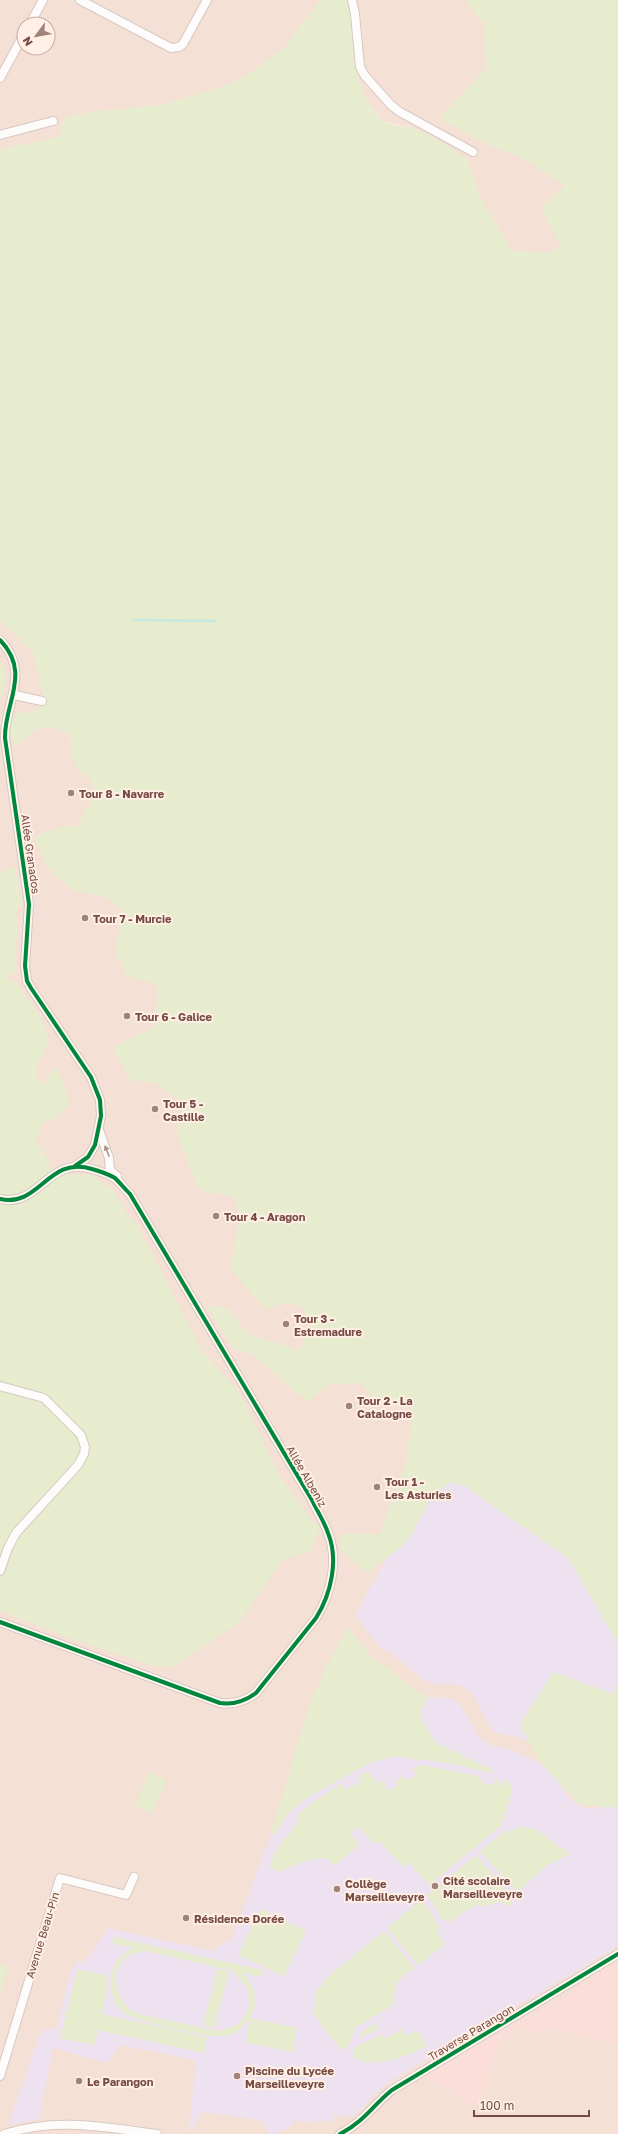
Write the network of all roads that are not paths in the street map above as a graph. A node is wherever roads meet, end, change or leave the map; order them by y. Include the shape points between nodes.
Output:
1 (43, 0) edge
2 (80, 0) edge
3 (207, 0) edge
4 (352, 0) edge
5 (34, 16) edge
6 (16, 49) edge
7 (0, 78) edge
8 (53, 121) dead end
9 (0, 135) edge
10 (473, 152) dead end
11 (0, 640) edge
12 (14, 695) junction
13 (42, 701) dead end
14 (99, 1130) junction
15 (75, 1166) junction
16 (98, 1170) junction
17 (110, 1170) junction
18 (130, 1194) junction
19 (0, 1199) edge
20 (0, 1386) edge
21 (0, 1571) edge
22 (0, 1622) edge
23 (134, 1877) dead end
24 (618, 1954) edge
25 (0, 2076) edge
26 (92, 2130) edge
27 (4, 2134) edge
28 (156, 2134) edge
29 (340, 2134) edge

1 - 5 street
2 - 3 street via 171,48 183,44
4 - 10 street via 360,67 364,76 400,112
6 - 7 street
8 - 9 street
11 - 12 street, Allée Granados via 12,659 16,677
12 - 13 street
12 - 14 street, Allée Granados via 5,738 29,904 26,975 31,988 96,1086 101,1107
14 - 15 street, Allée Granados via 92,1152
17 -> 14 street, Allée Granados via 109,1158
15 - 16 street, Allée Albeniz
15 - 19 street, Allée Albeniz via 56,1172 26,1197
16 - 17 street, Allée Albeniz
16 - 18 street, Allée Albeniz via 114,1178
17 - 18 street via 123,1182
18 - 22 street, Allée Albeniz via 324,1524 333,1554 331,1581 323,1606 256,1693 243,1701 228,1704
20 - 21 street via 44,1398 81,1435 85,1447 78,1465 16,1534
23 - 25 street, Avenue Beau-Pin via 126,1895 60,1878
24 - 29 street, Traverse Parangon via 392,2090 362,2120
26 - 27 street via 57,2124 28,2127
26 - 28 street

